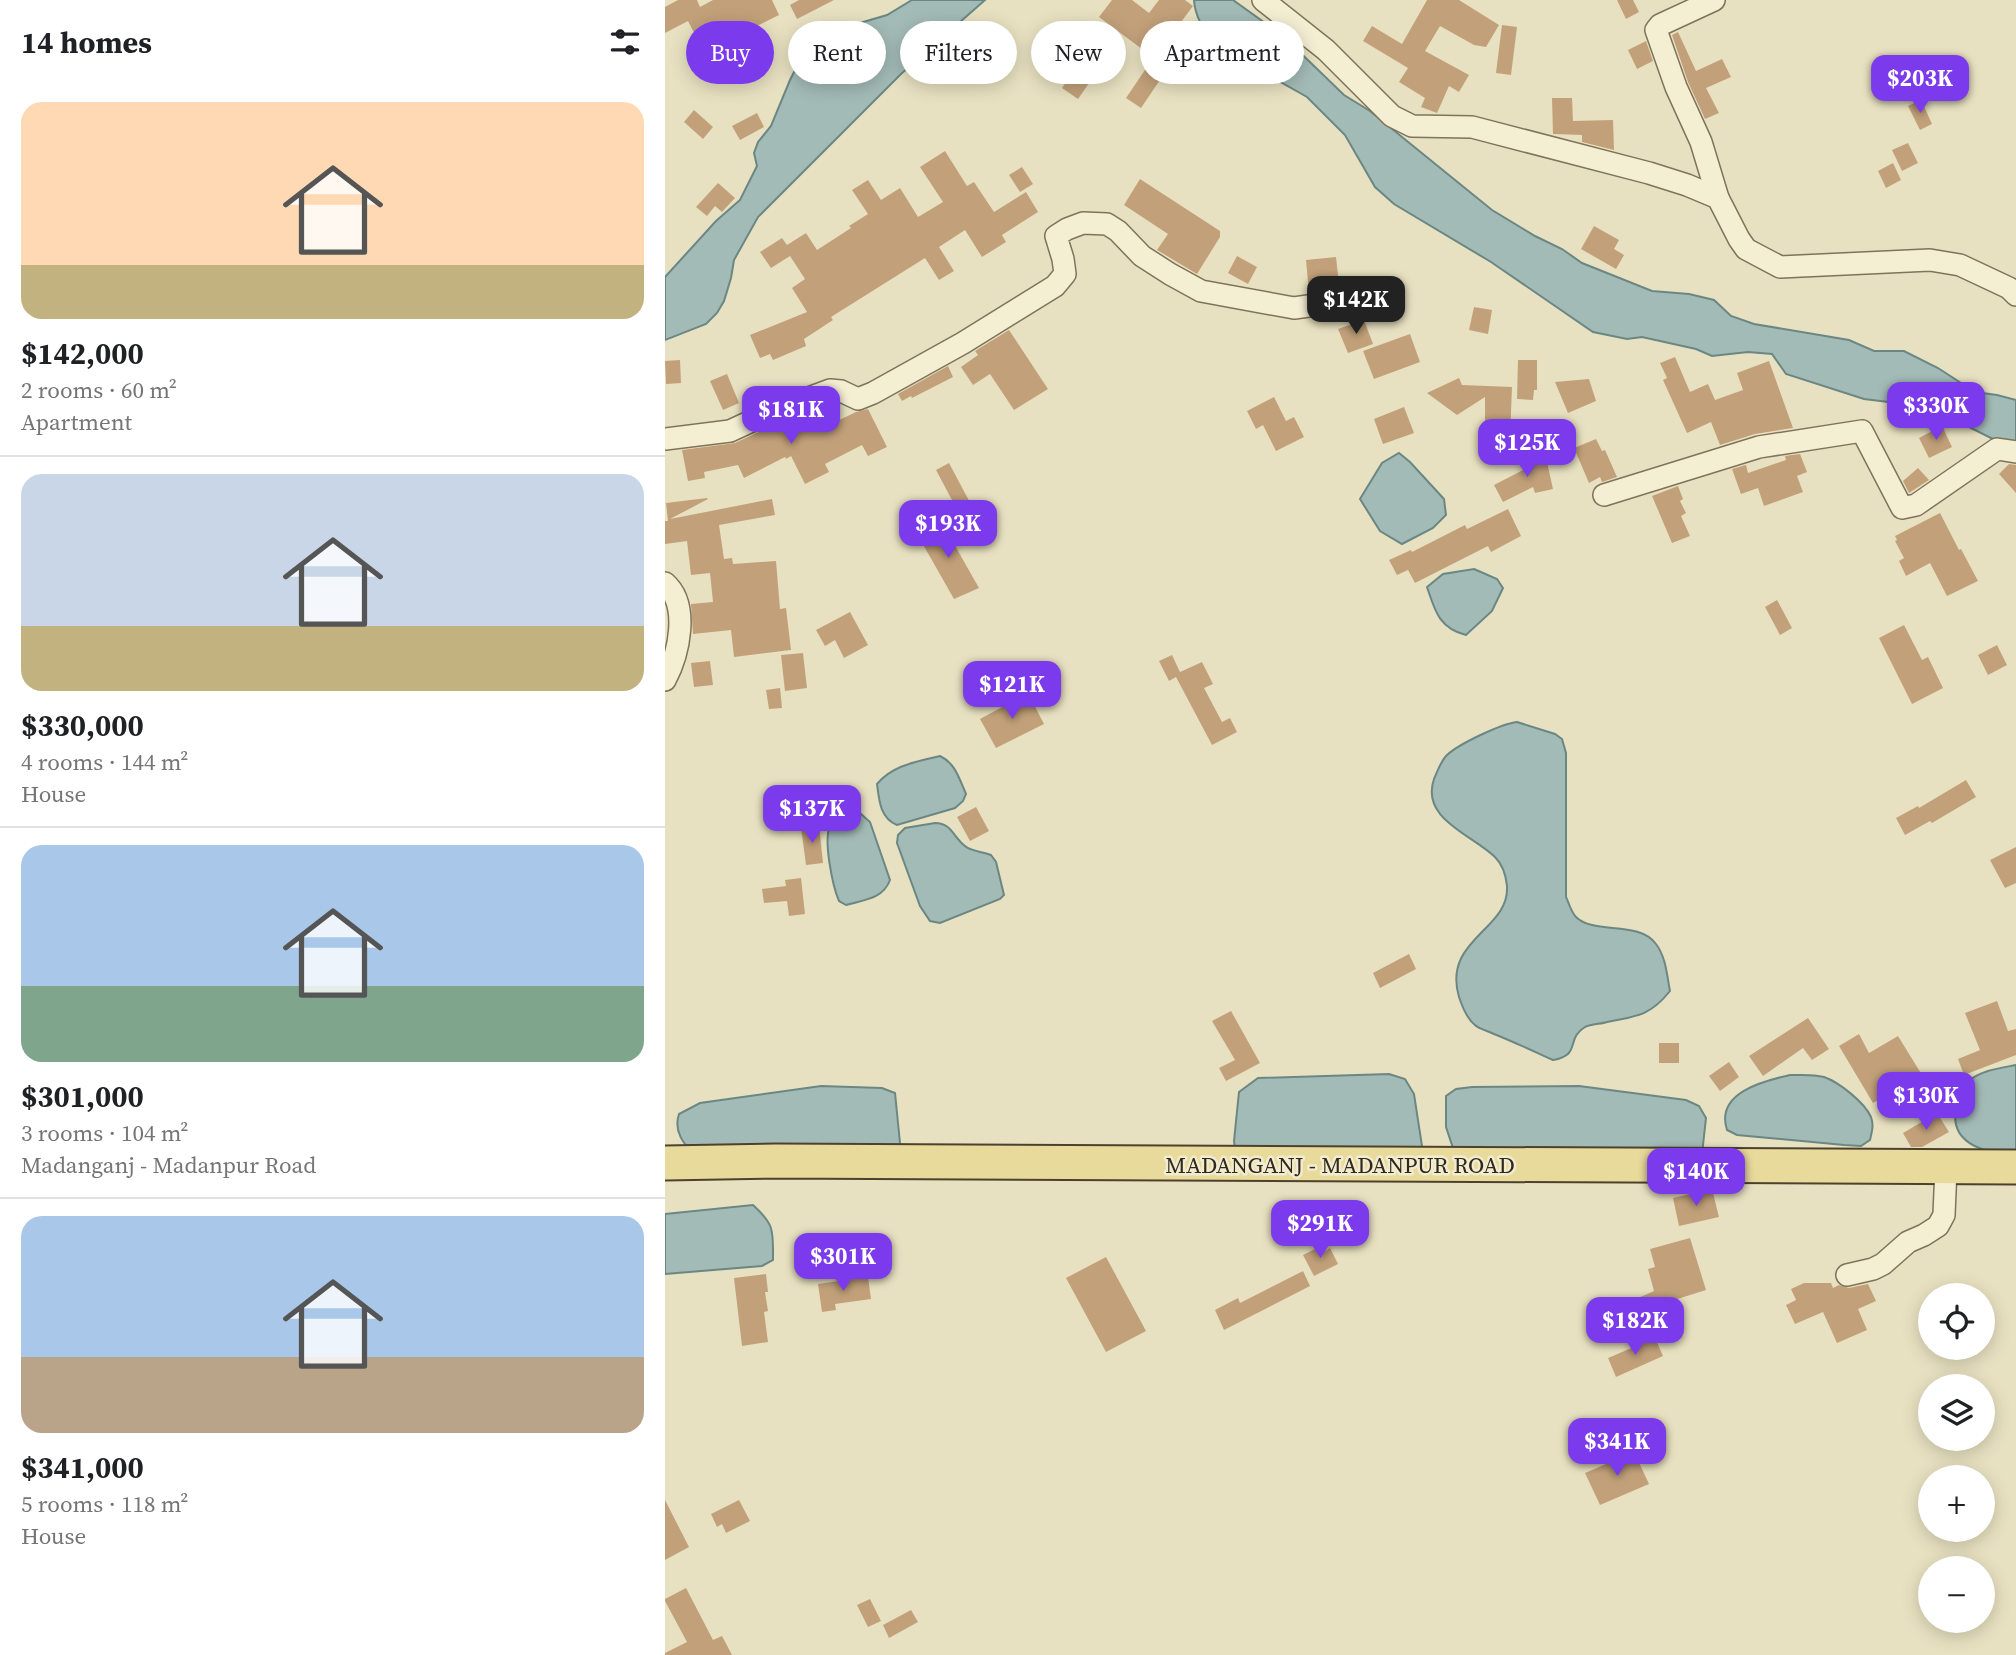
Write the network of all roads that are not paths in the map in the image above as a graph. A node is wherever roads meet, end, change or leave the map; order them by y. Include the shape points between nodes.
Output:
1 (1263, 0) edge
2 (1714, 0) edge
3 (1718, 198) junction
4 (2016, 295) edge
5 (1330, 303) dead end
6 (665, 439) edge
7 (2016, 452) edge
8 (1604, 495) dead end
9 (665, 583) edge
10 (665, 680) edge
11 (665, 1163) edge
12 (2016, 1167) edge
13 (1946, 1168) junction
14 (1847, 1275) dead end

1 - 3 street via 1326,50 1392,116 1412,126 1472,127 1649,173
2 - 3 street via 1656,30
3 - 4 street via 1746,249 1780,267 1930,260 1961,265
5 - 6 street via 1294,308 1201,291 1142,256 1107,224 1083,223 1056,236 1065,274 1055,286 873,393 858,399 830,390 730,431
7 - 8 street via 1997,449 1916,505 1902,508 1862,431 1759,447
9 - 10 street via 677,603 680,624 673,666
11 - 13 main road, MADANGANJ - MADANPUR ROAD
12 - 13 main road, MADANGANJ - MADANPUR ROAD
13 - 14 street via 1944,1215 1938,1226 1908,1242 1883,1264

